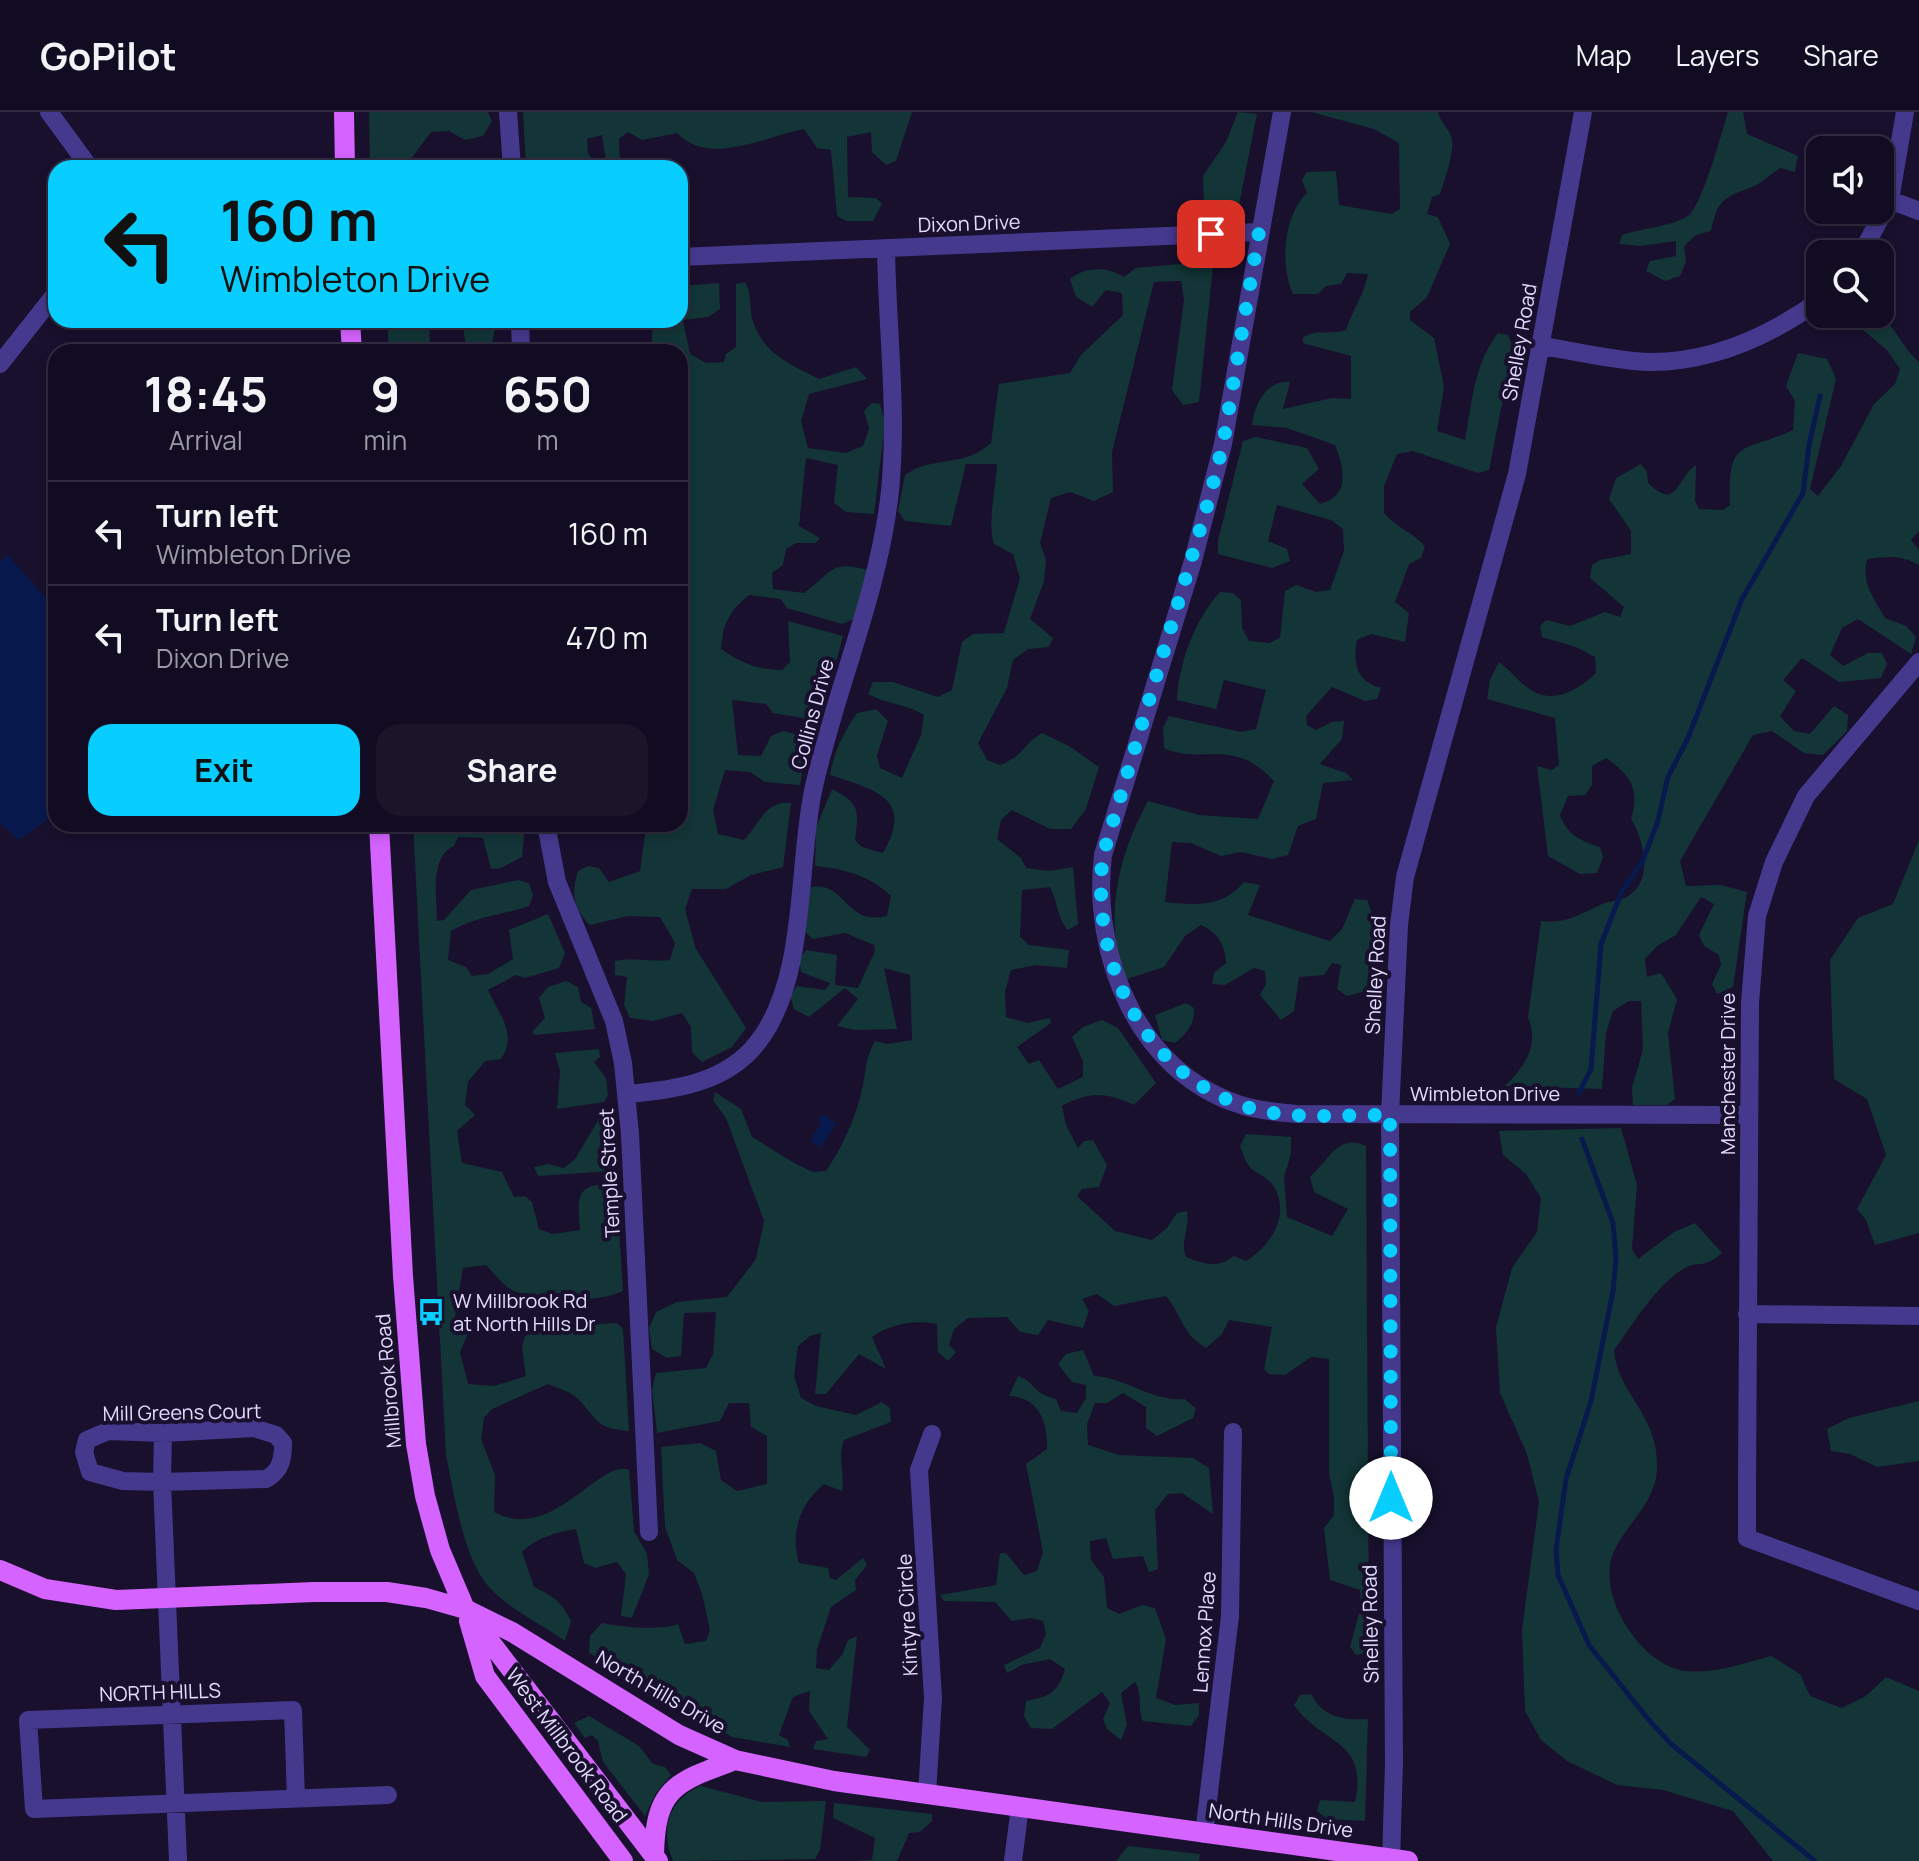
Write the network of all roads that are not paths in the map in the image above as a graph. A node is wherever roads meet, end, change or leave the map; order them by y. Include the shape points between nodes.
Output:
1 (49, 112) edge
2 (344, 112) edge
3 (508, 112) edge
4 (1282, 112) edge
5 (1583, 112) edge
6 (1905, 112) edge
7 (84, 160) edge
8 (345, 160) edge
9 (511, 160) edge
10 (1894, 177) edge
11 (1894, 202) edge
12 (1919, 211) edge
13 (1259, 232) junction
14 (886, 248) junction
15 (688, 257) edge
16 (48, 303) edge
17 (1806, 310) edge
18 (1541, 346) junction
19 (0, 364) edge
20 (1919, 662) edge
21 (379, 832) edge
22 (548, 832) edge
23 (627, 1094) junction
24 (1390, 1115) junction
25 (1749, 1115) junction
26 (1747, 1314) junction
27 (1919, 1316) edge
28 (1233, 1432) dead end
29 (163, 1433) junction
30 (932, 1434) dead end
31 (162, 1482) junction
32 (649, 1532) dead end
33 (0, 1570) edge
34 (166, 1600) junction
35 (1919, 1601) edge
36 (465, 1609) junction
37 (171, 1713) junction
38 (735, 1760) junction
39 (927, 1794) junction
40 (388, 1795) dead end
41 (296, 1799) junction
42 (174, 1805) junction
43 (1020, 1807) junction
44 (1204, 1834) junction
45 (656, 1859) edge
46 (1397, 1860) edge
47 (178, 1861) edge
48 (623, 1861) edge
49 (1013, 1861) edge

1 - 7 street
2 - 8 main road
3 - 9 street
4 - 13 street, Wimbleton Drive
5 - 18 street, Shelley Road
6 - 10 street
11 - 12 street
13 - 14 street, Dixon Drive
13 - 24 street, Wimbleton Drive via 1210,496 1103,855 1103,930 1124,996 1182,1075 1258,1109
14 - 15 street, Dixon Drive
14 - 23 street, Collins Drive via 893,390 890,491 877,567 813,791 792,972 759,1041 722,1072 684,1088
16 - 19 street
17 - 18 street via 1779,329 1688,359 1650,362
18 - 24 street, Shelley Road via 1517,474 1405,877
20 - 25 street, Manchester Drive via 1820,777 1774,862 1752,948
21 - 36 main road, Millbrook Road via 416,1444 440,1550
22 - 23 street, Temple Street via 557,882 614,1021
23 - 32 street, Temple Street
24 - 25 street, Wimbleton Drive
24 - 46 street, Shelley Road
25 - 26 street, Manchester Drive
26 - 27 street
26 - 35 street, Manchester Drive via 1747,1538
28 - 44 street, Lennox Place via 1230,1616
29 - 31 street
29 - 31 street, Mill Greens Court via 108,1431 87,1440 84,1452 90,1472 102,1478
29 - 31 street, Mill Greens Court via 267,1430 283,1443 283,1454 275,1474 266,1479
30 - 39 street, Kintyre Circle via 919,1470 932,1666
31 - 34 street
33 - 34 main road, North Hills Drive via 45,1589 82,1596
34 - 36 main road, North Hills Drive via 364,1591
34 - 37 street
36 - 38 main road, North Hills Drive via 512,1632 679,1735
36 - 45 main road, Millbrook Road
36 - 48 main road, West Millbrook Road via 485,1676
37 - 41 street, NORTH HILLS via 293,1710
37 - 42 street
37 - 42 street, NORTH HILLS via 28,1720 34,1809
38 - 39 main road, North Hills Drive
38 - 45 main road via 693,1776 668,1794 655,1822
39 - 43 main road, North Hills Drive
40 - 41 street
41 - 42 street
42 - 47 street
43 - 44 main road, North Hills Drive
43 - 49 street
44 - 46 main road, North Hills Drive

